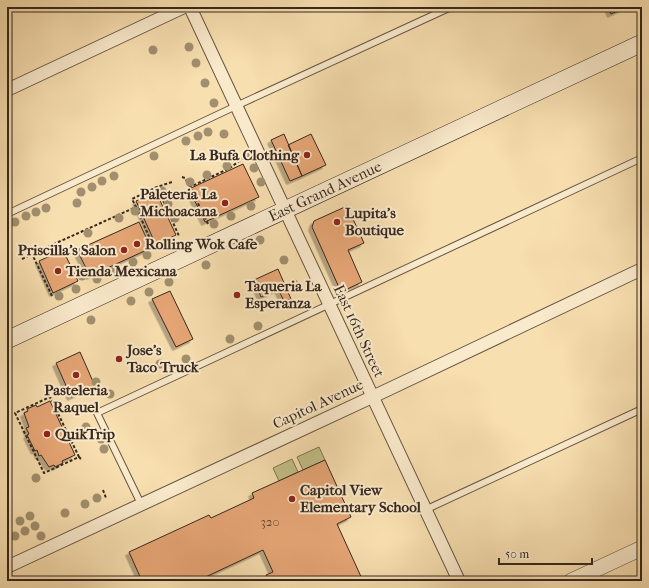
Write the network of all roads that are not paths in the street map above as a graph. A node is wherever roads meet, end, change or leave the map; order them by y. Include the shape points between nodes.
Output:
1 (184, 7) edge
2 (190, 7) edge
3 (451, 7) edge
4 (642, 43) edge
5 (7, 90) edge
6 (236, 106) junction
7 (642, 158) edge
8 (284, 210) junction
9 (7, 214) edge
10 (642, 270) edge
11 (329, 305) junction
12 (7, 340) edge
13 (372, 397) junction
14 (642, 409) edge
15 (141, 504) junction
16 (425, 510) junction
17 (642, 548) edge
18 (7, 566) edge
19 (459, 581) edge
20 (571, 581) edge

1 - 5 street
2 - 6 street, East 16th Street
3 - 6 lane
4 - 8 main road, East Grand Avenue
6 - 8 street, East 16th Street
6 - 9 lane
7 - 11 lane
8 - 11 street, East 16th Street
8 - 12 main road, East Grand Avenue
10 - 13 street, Capitol Avenue
11 - 13 street, East 16th Street
11 - 15 lane via 97,413
13 - 15 street, Capitol Avenue
13 - 16 street, East 16th Street
14 - 16 lane
15 - 18 street, Capitol Avenue
16 - 19 street, East 16th Street
17 - 20 street

